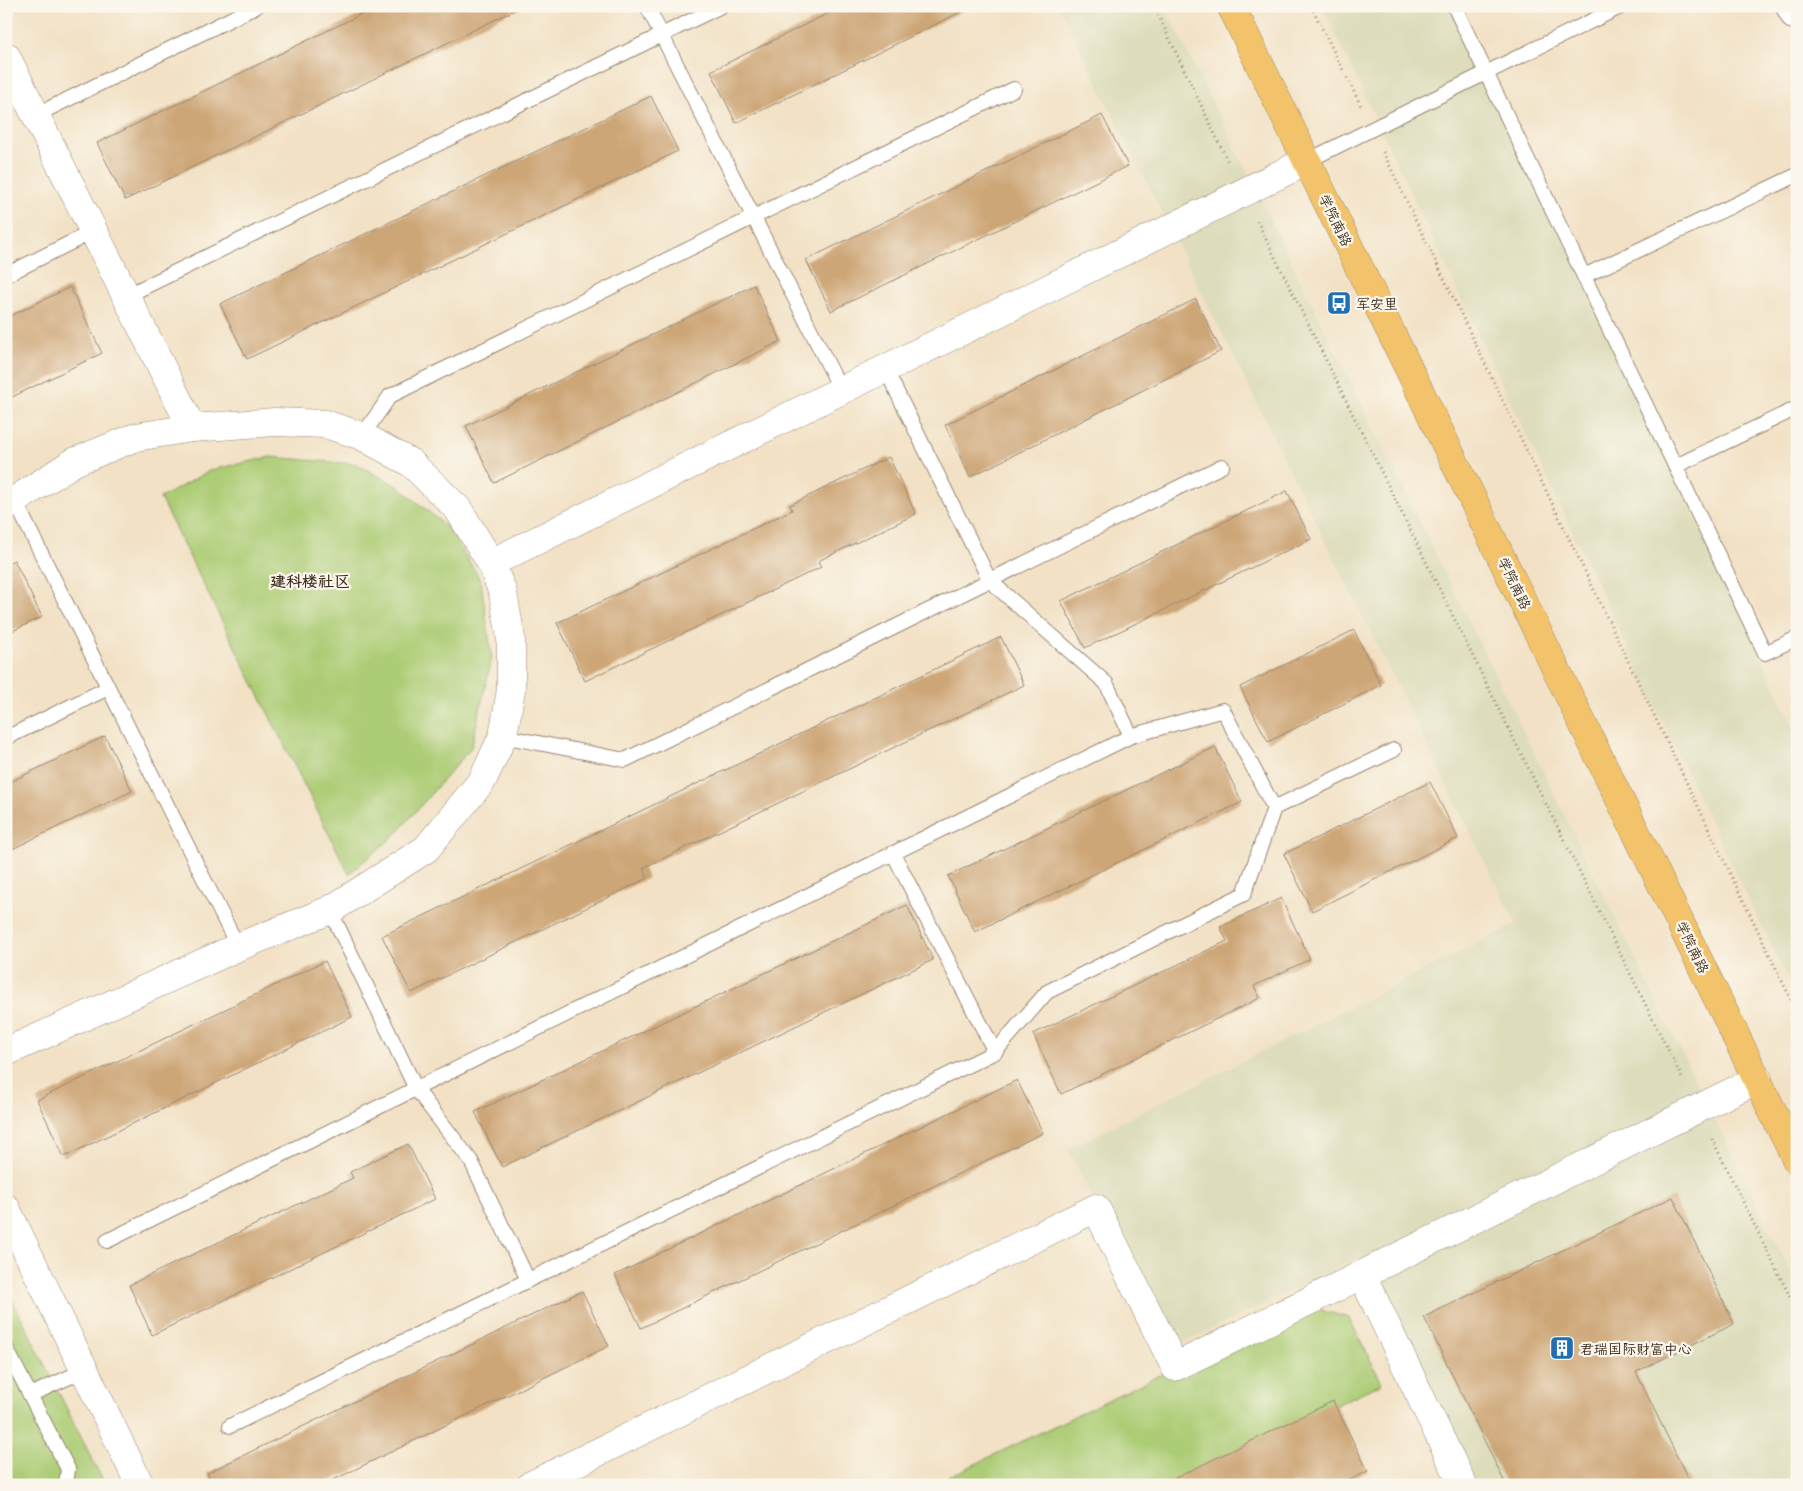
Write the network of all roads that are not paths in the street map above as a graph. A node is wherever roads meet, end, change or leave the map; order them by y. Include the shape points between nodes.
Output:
1 (257, 6) edge
2 (647, 6) edge
3 (721, 6) edge
4 (1231, 6) edge
5 (1454, 6) edge
6 (1622, 6) edge
7 (1782, 6) edge
8 (1797, 22) edge
9 (661, 35) junction
10 (6, 56) edge
11 (1486, 73) junction
12 (1014, 89) dead end
13 (36, 115) junction
14 (1307, 160) junction
15 (1797, 175) edge
16 (753, 217) junction
17 (94, 232) junction
18 (6, 275) edge
19 (1584, 276) junction
20 (126, 296) junction
21 (885, 368) junction
22 (841, 390) junction
23 (1797, 408) edge
24 (192, 428) junction
25 (362, 436) junction
26 (1222, 466) dead end
27 (1676, 466) junction
28 (11, 503) edge
29 (491, 563) junction
30 (990, 581) junction
31 (1797, 638) edge
32 (108, 688) junction
33 (503, 736) junction
34 (1131, 736) junction
35 (6, 738) edge
36 (1394, 750) dead end
37 (1274, 808) junction
38 (894, 853) junction
39 (330, 910) junction
40 (238, 947) junction
41 (6, 1052) edge
42 (995, 1052) junction
43 (1758, 1079) junction
44 (416, 1089) junction
45 (1797, 1161) edge
46 (6, 1208) edge
47 (107, 1241) dead end
48 (1362, 1275) junction
49 (528, 1280) junction
50 (6, 1348) edge
51 (84, 1370) junction
52 (30, 1395) junction
53 (230, 1426) dead end
54 (66, 1485) edge
55 (140, 1485) edge
56 (531, 1485) edge
57 (1463, 1485) edge

1 - 13 lane
2 - 9 lane
3 - 9 lane
4 - 14 main road, 学院南路
5 - 11 lane
6 - 11 lane
7 - 8 lane via 1790,22
9 - 16 lane
9 - 20 lane
10 - 13 street
11 - 14 lane
11 - 19 lane
12 - 16 lane
13 - 17 street
14 - 21 street
14 - 43 main road, 学院南路
15 - 19 lane
16 - 22 lane
16 - 25 lane via 390,396
17 - 18 lane
17 - 20 street
19 - 27 lane
20 - 24 street
21 - 22 street
21 - 30 lane
22 - 29 street
23 - 27 lane
24 - 25 street via 274,422 325,424
24 - 28 street via 136,438 74,462
25 - 29 street via 411,462 458,509
26 - 30 lane
27 - 31 lane via 1765,653
28 - 32 lane
29 - 33 street via 503,592 511,638 511,690
30 - 33 lane via 625,760
30 - 34 lane via 1106,683
32 - 35 lane
32 - 40 lane
33 - 39 street via 482,781 426,850
34 - 37 lane via 1223,710
34 - 38 lane
36 - 37 lane
37 - 42 lane via 1244,894 1047,992
38 - 42 lane
38 - 44 lane
39 - 40 street
39 - 44 lane
40 - 41 street
42 - 49 lane
43 - 45 main road, 学院南路
43 - 48 street
44 - 47 lane
44 - 49 lane via 471,1162
46 - 51 street
48 - 56 street via 1175,1367 1096,1208
48 - 57 street
49 - 53 lane
50 - 52 lane
51 - 52 lane
51 - 55 street
52 - 54 lane via 68,1469

